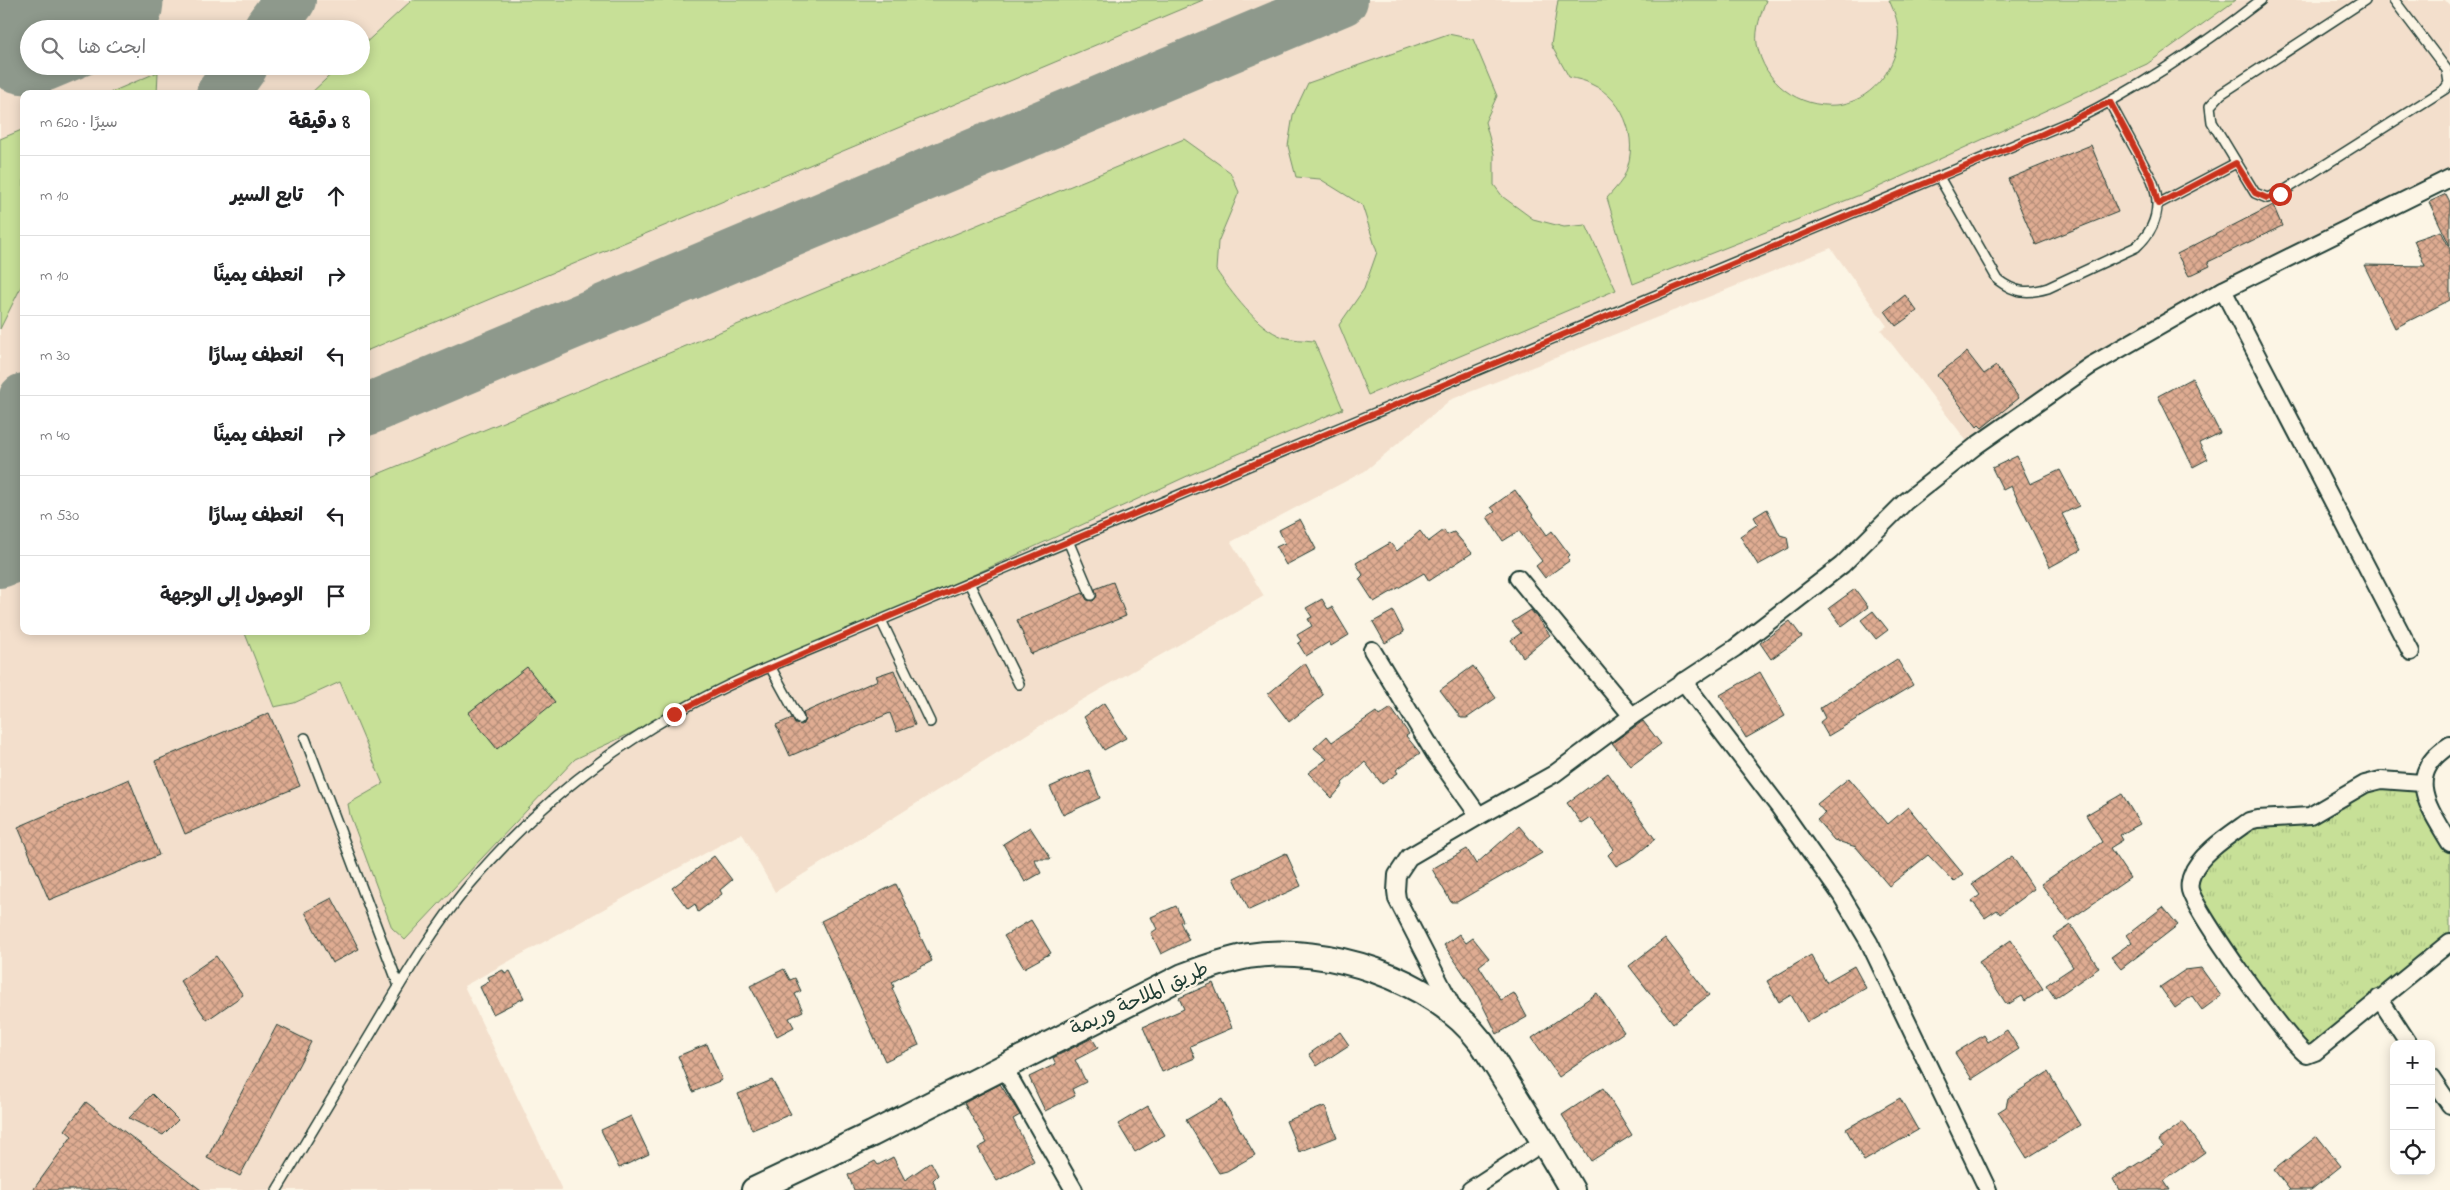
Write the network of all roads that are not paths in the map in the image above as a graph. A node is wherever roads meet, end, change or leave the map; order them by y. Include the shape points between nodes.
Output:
1 (2261, 0) edge
2 (2365, 0) edge
3 (2394, 0) edge
4 (2110, 102) junction
5 (2236, 163) junction
6 (1939, 177) junction
7 (2450, 178) edge
8 (2158, 204) junction
9 (2223, 290) junction
10 (1069, 543) junction
11 (1518, 578) dead end
12 (969, 583) junction
13 (1091, 594) dead end
14 (881, 620) junction
15 (1372, 650) dead end
16 (2410, 652) dead end
17 (771, 668) junction
18 (1683, 681) junction
19 (1019, 684) dead end
20 (1632, 716) junction
21 (799, 719) dead end
22 (930, 722) dead end
23 (305, 738) dead end
24 (2450, 745) edge
25 (2422, 783) junction
26 (1478, 816) junction
27 (2450, 843) edge
28 (2450, 942) edge
29 (398, 986) junction
30 (2379, 998) junction
31 (1458, 1018) junction
32 (2406, 1040) edge
33 (1003, 1066) junction
34 (2435, 1083) edge
35 (2450, 1105) edge
36 (1545, 1142) junction
37 (277, 1190) edge
38 (754, 1190) edge
39 (1074, 1190) edge
40 (1470, 1190) edge
41 (1572, 1190) edge
42 (1988, 1190) edge

1 - 4 lane via 2179,61
2 - 5 lane via 2214,99 2210,106 2212,122
3 - 5 lane via 2448,70 2449,83 2445,89 2274,197 2255,193
4 - 6 lane
4 - 8 lane via 2152,180
5 - 8 lane
6 - 8 lane via 1990,269 2009,288 2022,292 2048,288 2136,247 2152,228
6 - 10 lane
7 - 9 street
9 - 16 street
9 - 18 street via 2090,366 1977,445 1905,502 1842,565 1735,648
10 - 12 lane
10 - 13 lane
11 - 20 street
12 - 14 lane
12 - 19 lane
14 - 17 lane
14 - 22 lane
15 - 26 street via 1435,754
17 - 21 lane
17 - 29 lane via 666,718 585,773 544,807 470,884
18 - 20 street
18 - 42 street via 1841,895 1869,942
20 - 26 street via 1554,774
23 - 29 lane
24 - 25 street via 2428,768
25 - 27 street via 2425,800
25 - 30 street via 2381,780 2365,784 2310,816 2249,821 2196,863 2191,877 2190,890 2200,911 2301,1051 2307,1054 2315,1052
26 - 31 street via 1409,858 1402,865 1396,883 1398,899
28 - 30 street
29 - 37 lane
30 - 32 street
31 - 33 street, طريق الملاحة وريمة via 1410,986 1350,963 1308,955 1249,956 1183,976
31 - 36 street, طريق الملاحة وريمة via 1480,1041
33 - 38 street, طريق الملاحة وريمة
33 - 39 street
34 - 35 street
36 - 40 street
36 - 41 street, طريق الملاحة وريمة

